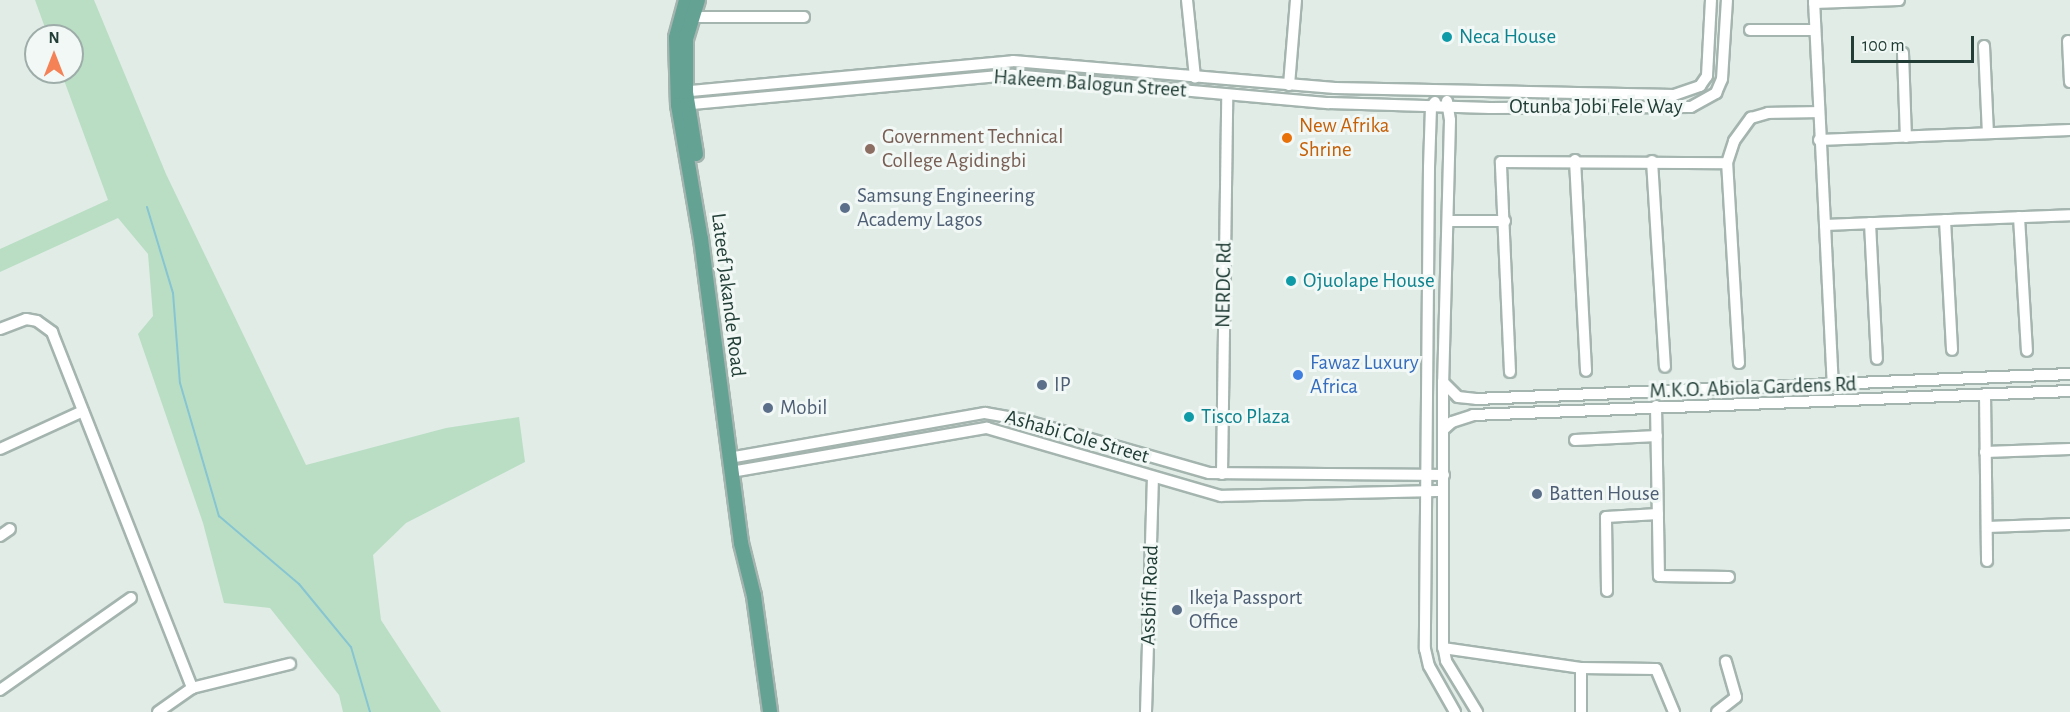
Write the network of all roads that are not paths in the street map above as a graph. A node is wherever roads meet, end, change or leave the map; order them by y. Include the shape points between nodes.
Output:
1 (687, 0) edge
2 (698, 0) edge
3 (1187, 0) edge
4 (1296, 0) edge
5 (1711, 0) edge
6 (1726, 0) edge
7 (1899, 0) edge
8 (1814, 2) edge
9 (804, 16) dead end
10 (691, 17) junction
11 (1750, 30) dead end
12 (1814, 30) junction
13 (2068, 41) dead end
14 (1984, 46) dead end
15 (1903, 52) dead end
16 (1120, 70) junction
17 (1195, 78) junction
18 (818, 79) junction
19 (2070, 80) edge
20 (1118, 84) junction
21 (1289, 85) junction
22 (818, 92) junction
23 (1443, 92) junction
24 (1227, 95) junction
25 (683, 98) junction
26 (1431, 107) junction
27 (1449, 107) junction
28 (1818, 112) junction
29 (2070, 130) edge
30 (1988, 133) junction
31 (1906, 137) junction
32 (1819, 140) junction
33 (1575, 160) junction
34 (1652, 161) junction
35 (1727, 163) junction
36 (1430, 167) junction
37 (1449, 167) junction
38 (2070, 215) edge
39 (2019, 217) junction
40 (1945, 220) junction
41 (1448, 221) junction
42 (1504, 221) junction
43 (1870, 223) junction
44 (1825, 225) junction
45 (0, 329) edge
46 (1952, 350) dead end
47 (2027, 351) dead end
48 (1877, 359) dead end
49 (1739, 363) dead end
50 (1665, 367) dead end
51 (1586, 371) dead end
52 (1510, 372) dead end
53 (2070, 374) edge
54 (1443, 382) junction
55 (1833, 385) junction
56 (1755, 388) junction
57 (2070, 391) edge
58 (1985, 394) junction
59 (1755, 403) junction
60 (1656, 406) junction
61 (82, 411) junction
62 (1443, 430) junction
63 (1657, 436) junction
64 (1575, 440) dead end
65 (787, 446) junction
66 (0, 449) edge
67 (2070, 449) edge
68 (1985, 452) junction
69 (733, 457) junction
70 (790, 462) junction
71 (735, 472) junction
72 (1222, 474) junction
73 (1426, 475) junction
74 (1444, 475) junction
75 (1371, 476) junction
76 (1153, 478) junction
77 (1443, 491) junction
78 (1426, 492) junction
79 (1371, 493) junction
80 (1658, 514) junction
81 (2070, 524) edge
82 (1987, 528) junction
83 (10, 529) dead end
84 (0, 536) edge
85 (1987, 561) dead end
86 (1728, 577) dead end
87 (1607, 591) dead end
88 (132, 598) dead end
89 (1443, 648) junction
90 (1726, 661) dead end
91 (290, 664) dead end
92 (1581, 668) junction
93 (192, 688) junction
94 (0, 690) edge
95 (158, 712) edge
96 (770, 712) edge
97 (1146, 712) edge
98 (1455, 712) edge
99 (1477, 712) edge
100 (1581, 712) edge
101 (1674, 712) edge
102 (1717, 712) edge

1 - 25 main road, Lateef Jakande Road via 676,38
2 - 10 main road, Lateef Jakande Road
3 - 17 street, Hakeem Balogun Street
4 - 21 street
5 - 23 street, Otunba Jobi Fele Way via 1707,76 1700,87 1689,93
6 - 27 street, Otunba Jobi Fele Way via 1722,79 1707,102 1675,108
7 - 8 street
8 - 12 street
9 - 10 street
10 - 25 main road, Lateef Jakande Road
11 - 12 street
12 - 28 street
13 - 19 street
14 - 30 street
15 - 31 street
16 - 17 street, Hakeem Balogun Street
16 - 18 street, Hakeem Balogun Street via 1013,61
16 - 20 street
17 - 21 street, Hakeem Balogun Street
18 - 22 street
18 - 25 street, Hakeem Balogun Street
20 - 22 street, Hakeem Balogun Street via 990,75
20 - 24 street, Hakeem Balogun Street
21 - 23 street, Hakeem Balogun Street
22 - 25 street, Hakeem Balogun Street
23 - 26 street
23 - 27 street
24 - 26 street, Hakeem Balogun Street
24 - 72 street, NERDC Rd
25 - 69 main road, Lateef Jakande Road
26 - 27 street, Otunba Jobi Fele Way
26 - 36 street
27 - 37 street
28 - 32 street
28 - 35 street via 1768,112 1751,118 1740,129
29 - 30 street
30 - 31 street
31 - 32 street
32 - 44 street
33 - 34 street
33 - 42 street via 1501,162
33 - 51 street
34 - 35 street
34 - 50 street
35 - 49 street
36 - 37 street
36 - 73 street
37 - 41 street
38 - 39 street
39 - 40 street
39 - 47 street
40 - 43 street
40 - 46 street
41 - 42 street
41 - 54 street
42 - 52 street
43 - 44 street
43 - 48 street
44 - 55 street
45 - 61 street via 26,319 37,321 52,332
53 - 55 street, M.K.O. Abiola Gardens Rd
54 - 56 street, M.K.O. Abiola Gardens Rd via 1458,397 1476,399
54 - 62 street
55 - 56 street, M.K.O. Abiola Gardens Rd
56 - 59 street
57 - 58 street, M.K.O. Abiola Gardens Rd
58 - 59 street, M.K.O. Abiola Gardens Rd
58 - 68 street
59 - 60 street, M.K.O. Abiola Gardens Rd
60 - 62 street, M.K.O. Abiola Gardens Rd via 1473,415 1452,422
60 - 63 street
61 - 66 street
61 - 93 street
62 - 74 street
63 - 64 street
63 - 80 street
65 - 69 street, Ashabi Cole Street
65 - 70 street
65 - 72 street, Ashabi Cole Street via 985,413 1024,420 1173,465
67 - 68 street
68 - 82 street
69 - 71 main road, Lateef Jakande Road
70 - 71 street, Ashabi Cole Street
70 - 76 street, Ashabi Cole Street via 987,428
71 - 96 main road, Lateef Jakande Road via 747,578 754,596
72 - 75 street, Ashabi Cole Street
73 - 74 street, Ashabi Cole Street
73 - 75 street, Ashabi Cole Street
73 - 78 street
74 - 77 street
75 - 79 street
76 - 79 street, Ashabi Cole Street via 1221,496
76 - 97 street, Assbifi Road
77 - 78 street, Ashabi Cole Street
77 - 89 street
78 - 79 street, Ashabi Cole Street
78 - 98 street via 1425,649 1429,666
80 - 86 street via 1659,576
80 - 87 street via 1606,517
81 - 82 street
82 - 85 street
83 - 84 street
88 - 94 street
89 - 92 street
89 - 99 street via 1446,661
90 - 102 street via 1736,697
91 - 93 street
92 - 100 street
92 - 101 street via 1656,669
93 - 95 street

